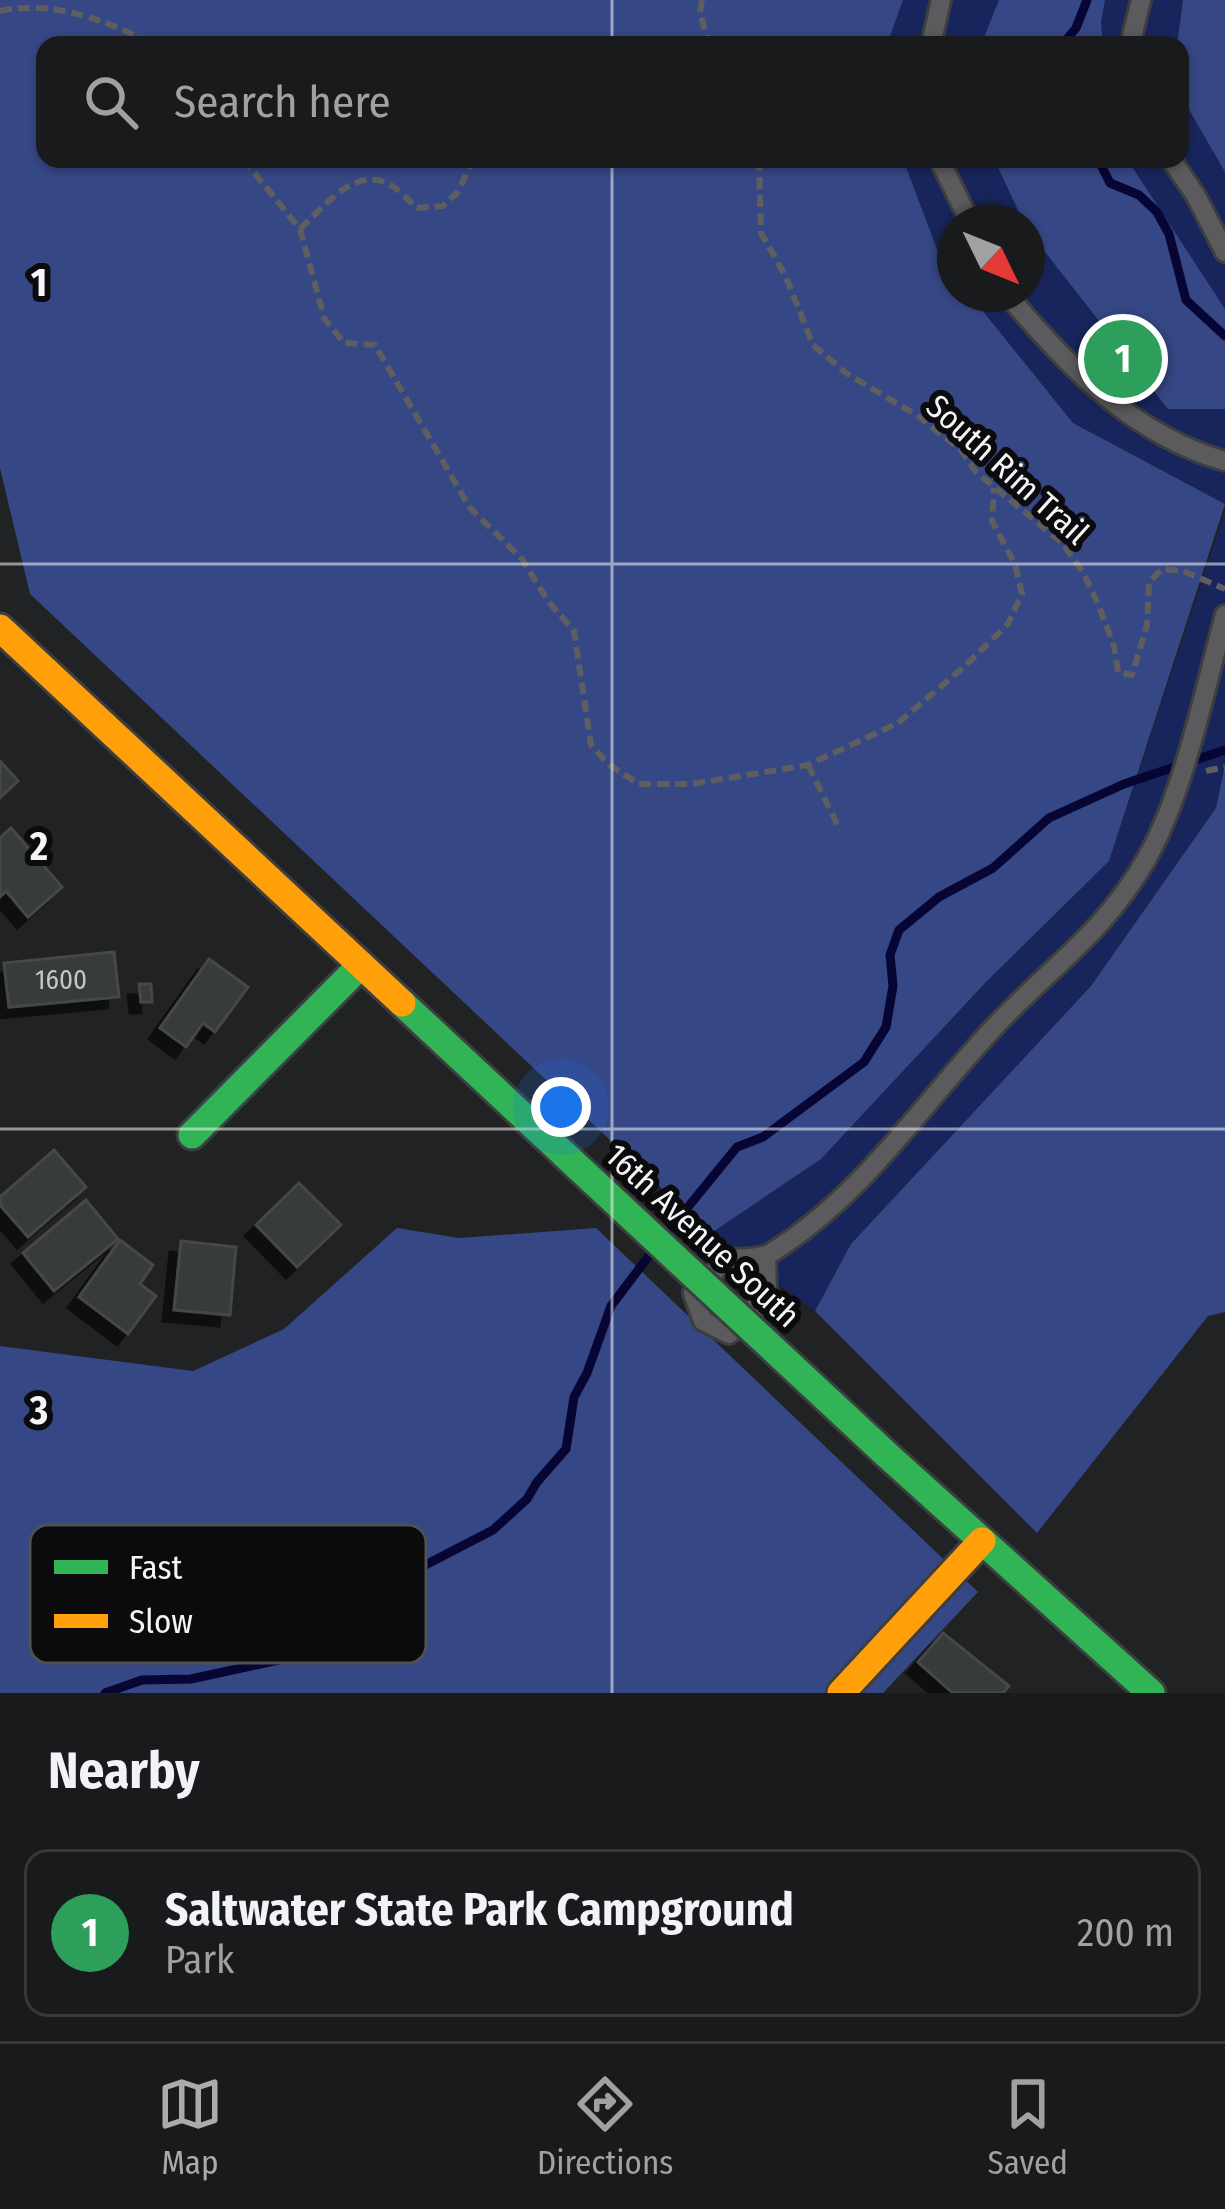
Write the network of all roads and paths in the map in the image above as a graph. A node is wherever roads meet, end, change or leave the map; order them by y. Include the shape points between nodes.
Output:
1 (702, 0) edge
2 (941, 0) edge
3 (1142, 0) edge
4 (0, 10) edge
5 (137, 36) edge
6 (704, 36) edge
7 (933, 36) edge
8 (1132, 36) edge
9 (250, 168) edge
10 (469, 168) edge
11 (759, 168) edge
12 (943, 168) edge
13 (1177, 168) edge
14 (961, 204) edge
15 (300, 230) junction
16 (1225, 252) edge
17 (1022, 312) edge
18 (1225, 461) edge
19 (994, 488) junction
20 (1225, 589) edge
21 (1225, 615) edge
22 (0, 628) edge
23 (808, 765) junction
24 (840, 830) dead end
25 (361, 965) junction
26 (192, 1136) dead end
27 (766, 1256) junction
28 (982, 1541) junction
29 (841, 1693) edge
30 (1150, 1693) edge

1 - 6 path
2 - 7 lane
3 - 8 lane
4 - 5 path via 21,2 87,10
9 - 15 path
10 - 15 path via 443,206 417,208 370,179 347,186
11 - 19 path, South Rim Trail via 761,232 813,345 918,416
12 - 14 lane
13 - 16 lane
15 - 23 path via 324,318 344,343 375,344 470,508 522,560 574,632 590,745 608,764 639,784
17 - 18 lane via 1119,407 1163,438
19 - 20 path, South Rim Trail via 1061,542 1083,572 1118,672 1132,675 1149,582 1162,569
19 - 23 path via 992,521 1022,594 1008,624 898,723
21 - 27 lane via 1149,855 1112,912 1003,1018 854,1189
22 - 25 main road, 16th Avenue South
23 - 24 path
25 - 26 main road
25 - 28 main road, 16th Avenue South, bridge
27 - 27 lane via 727,1258 693,1293 703,1321 729,1334 742,1321 767,1295
28 - 29 main road
28 - 30 main road, 16th Avenue South

